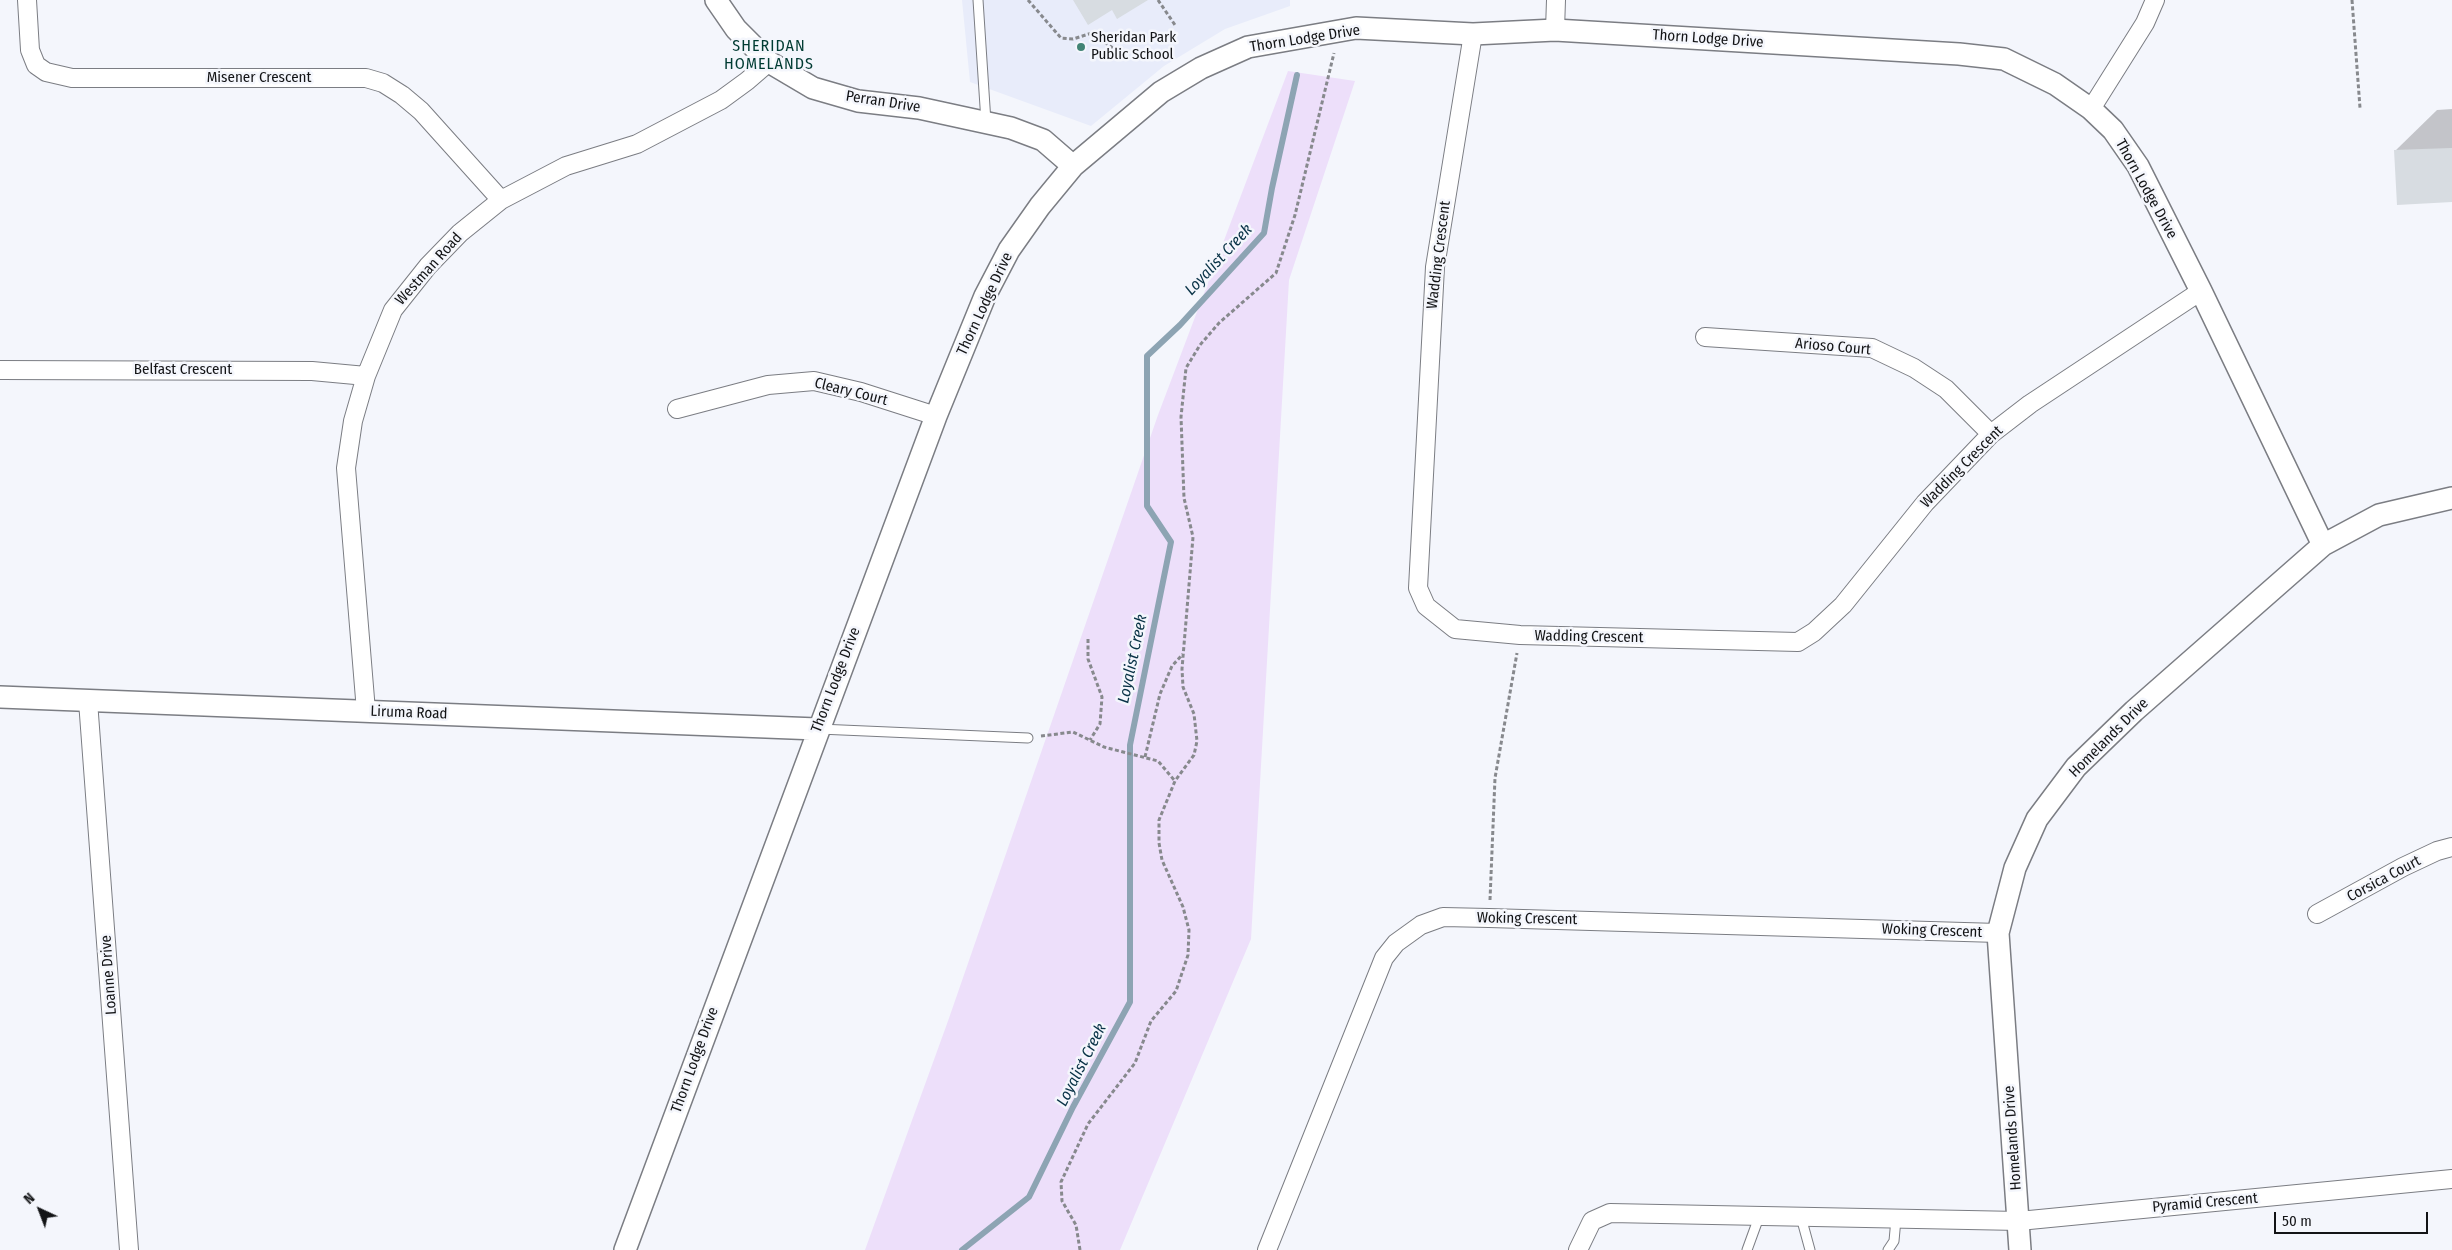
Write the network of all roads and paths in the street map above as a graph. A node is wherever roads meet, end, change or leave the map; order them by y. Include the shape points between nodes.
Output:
1 (27, 0) edge
2 (716, 0) edge
3 (978, 0) edge
4 (1028, 0) edge
5 (1158, 0) edge
6 (1556, 0) edge
7 (2155, 0) edge
8 (2352, 0) edge
9 (1175, 25) dead end
10 (1556, 30) junction
11 (1339, 31) junction
12 (1473, 34) junction
13 (1121, 54) dead end
14 (769, 62) junction
15 (2360, 108) dead end
16 (2090, 109) junction
17 (986, 122) junction
18 (1073, 166) junction
19 (501, 200) junction
20 (2201, 291) junction
21 (1705, 337) dead end
22 (0, 370) edge
23 (366, 376) junction
24 (677, 409) dead end
25 (936, 416) junction
26 (1991, 434) junction
27 (2452, 498) edge
28 (2323, 545) junction
29 (1520, 635) junction
30 (1088, 639) dead end
31 (1183, 654) junction
32 (0, 697) edge
33 (88, 701) junction
34 (366, 712) junction
35 (817, 729) junction
36 (1028, 738) joint
37 (1090, 740) junction
38 (1145, 757) junction
39 (1175, 781) junction
40 (2452, 847) edge
41 (2317, 914) dead end
42 (1489, 918) junction
43 (1998, 933) junction
44 (2452, 1179) edge
45 (1759, 1217) junction
46 (1801, 1218) junction
47 (1896, 1219) junction
48 (2019, 1221) junction
49 (129, 1250) edge
50 (625, 1250) edge
51 (1080, 1250) edge
52 (1266, 1250) edge
53 (1578, 1250) edge
54 (1747, 1250) edge
55 (1810, 1250) edge
56 (1888, 1250) edge
57 (2020, 1250) edge

1 - 19 street, Misener Crescent via 30,50 36,65 46,72 72,78 366,78 383,83 421,111
2 - 14 street, Perran Drive via 736,29
3 - 17 lane
4 - 13 path via 1061,38 1073,39 1092,33
5 - 9 path
6 - 10 street
7 - 16 street via 2145,23
8 - 15 path
10 - 12 street, Thorn Lodge Drive
10 - 16 street, Thorn Lodge Drive via 2004,59 2055,84
11 - 12 street, Thorn Lodge Drive via 1356,28
11 - 18 street, Thorn Lodge Drive via 1248,47 1201,68 1161,92
11 - 31 path via 1295,214 1276,273 1219,323 1186,368 1181,417 1183,489 1193,537
12 - 29 street, Wadding Crescent via 1435,267 1418,588 1426,606 1455,629
14 - 17 street, Perran Drive via 813,88 858,101 919,108
14 - 19 street, Westman Road via 721,100 636,144 566,166
16 - 20 street, Thorn Lodge Drive via 2113,130 2138,166
17 - 18 street, Perran Drive via 1043,140
18 - 25 street, Thorn Lodge Drive via 1009,250 985,296
19 - 23 street, Westman Road via 460,233 393,310
20 - 26 street, Wadding Crescent via 2030,404
20 - 28 street, Thorn Lodge Drive
21 - 26 street, Arioso Court via 1872,348 1914,368 1946,389
22 - 23 street, Belfast Crescent via 312,371
23 - 34 street, Westman Road via 352,421 346,468
24 - 25 street, Cleary Court via 768,385 814,381
25 - 35 street, Thorn Lodge Drive
26 - 29 street, Wadding Crescent via 1925,503 1844,605 1798,642
27 - 28 street, Homelands Drive via 2379,515
28 - 43 street, Homelands Drive via 2134,711 2076,767 2037,819 2015,868
29 - 42 path via 1495,778
30 - 37 path via 1088,659 1102,697 1100,724
31 - 38 path via 1172,666 1160,694
31 - 39 path via 1183,687 1194,714 1198,741 1194,755
32 - 33 street, Liruma Road
33 - 34 street, Liruma Road
33 - 49 street, Loanne Drive
34 - 35 street, Liruma Road
35 - 36 lane
35 - 50 street, Thorn Lodge Drive
36 - 37 path via 1073,732
37 - 38 path via 1104,747
38 - 39 path via 1158,761
39 - 51 path via 1159,820 1159,843 1162,860 1184,907 1189,930 1188,955 1176,991 1151,1021 1136,1063 1088,1124 1060,1182 1062,1201 1076,1224
40 - 41 street, Corsica Court via 2403,867
42 - 43 street, Woking Crescent
42 - 52 street, Woking Crescent via 1443,918 1420,925 1396,943 1384,958
43 - 48 street, Homelands Drive
44 - 48 street, Pyramid Crescent
45 - 46 street
45 - 53 street via 1610,1213 1592,1221
45 - 54 lane
46 - 47 street
46 - 55 lane
47 - 48 street
47 - 56 lane via 1894,1241
48 - 57 street, Homelands Drive

